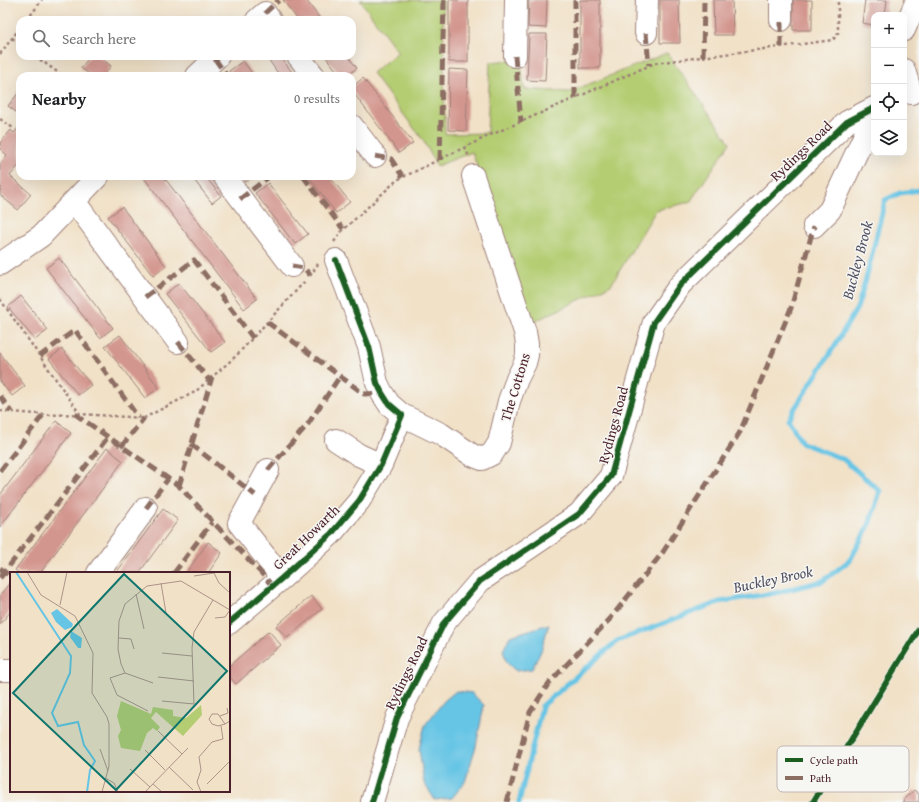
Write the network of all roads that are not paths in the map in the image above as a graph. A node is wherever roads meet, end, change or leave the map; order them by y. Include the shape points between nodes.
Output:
1 (516, 0) edge
2 (647, 0) edge
3 (917, 0) edge
4 (907, 23) edge
5 (646, 33) dead end
6 (515, 56) dead end
7 (214, 60) edge
8 (301, 60) edge
9 (201, 72) edge
10 (311, 72) edge
11 (907, 79) edge
12 (911, 92) edge
13 (871, 110) edge
14 (872, 120) edge
15 (356, 131) edge
16 (375, 156) dead end
17 (473, 176) dead end
18 (94, 180) edge
19 (227, 180) edge
20 (74, 201) junction
21 (814, 226) dead end
22 (336, 260) dead end
23 (0, 264) edge
24 (292, 266) dead end
25 (178, 342) dead end
26 (402, 415) junction
27 (336, 440) dead end
28 (381, 466) junction
29 (268, 470) dead end
30 (146, 508) dead end
31 (99, 572) edge
32 (282, 578) junction
33 (230, 622) edge
34 (372, 802) edge

1 - 6 street
2 - 5 street
3 - 4 street
7 - 9 street
8 - 10 street
11 - 12 street
13 - 34 street, Rydings Road via 847,122 680,284 654,322 611,476 579,514 480,581 444,623 397,718
14 - 21 street via 830,210
15 - 16 street
17 - 26 street, The Cottons via 525,332 525,363 509,401 499,443 492,454 482,458 472,455 441,434
18 - 20 street
19 - 24 street
20 - 23 street via 41,236
20 - 25 street
22 - 26 street via 369,347 376,383 389,404
26 - 28 street, Great Howarth
27 - 28 street
28 - 32 street, Great Howarth via 359,501 331,534
29 - 32 street via 239,523
30 - 31 street
32 - 33 street, Great Howarth

